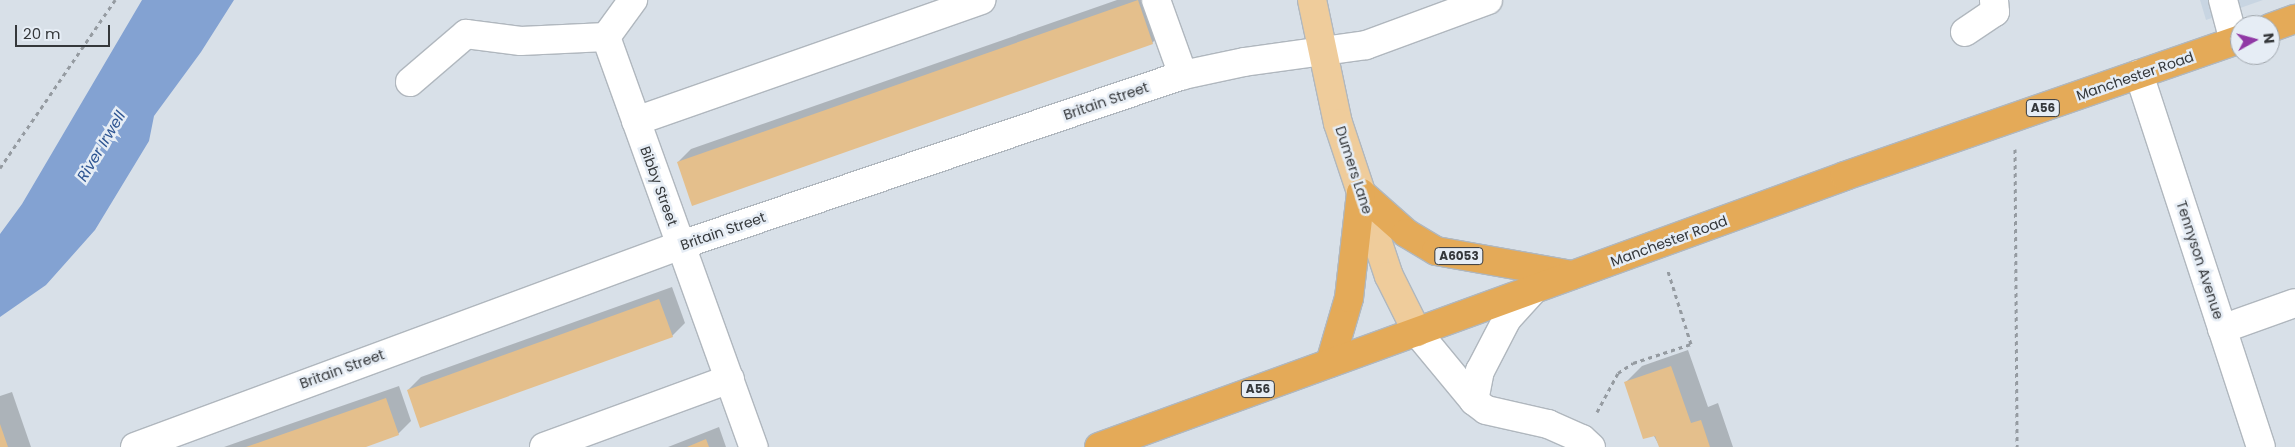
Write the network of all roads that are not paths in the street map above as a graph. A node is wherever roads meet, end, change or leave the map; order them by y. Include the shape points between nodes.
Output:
1 (632, 0) edge
2 (981, 0) edge
3 (1156, 0) edge
4 (1312, 0) edge
5 (1488, 0) edge
6 (1994, 0) edge
7 (2223, 0) edge
8 (2295, 19) edge
9 (2230, 20) edge
10 (2280, 24) edge
11 (1965, 32) dead end
12 (606, 37) junction
13 (2230, 42) edge
14 (1321, 52) junction
15 (2139, 74) junction
16 (1183, 75) junction
17 (410, 82) dead end
18 (636, 121) junction
19 (1361, 193) junction
20 (681, 245) junction
21 (1576, 276) junction
22 (1532, 290) junction
23 (2295, 303) edge
24 (2222, 329) junction
25 (1417, 332) junction
26 (1330, 363) junction
27 (730, 379) junction
28 (1474, 401) junction
29 (1586, 443) edge
30 (135, 446) edge
31 (544, 447) edge
32 (754, 447) edge
33 (1099, 447) edge
34 (2261, 447) edge

1 - 12 street
2 - 18 street
3 - 16 street
4 - 14 main road, Dumers Lane
5 - 14 street, Britain Street via 1366,45
6 - 11 street via 1996,12
7 - 9 street
8 - 10 highway
12 - 17 street via 521,40 466,34
12 - 18 street, Bibby Street
13 - 15 highway, Manchester Road / A56
14 - 16 street, Britain Street via 1244,62
14 - 19 main road, Dumers Lane via 1338,123
15 - 21 highway, Manchester Road / A56
15 - 24 street, Tennyson Avenue
16 - 20 street, Britain Street
18 - 20 street, Bibby Street
19 - 21 highway, A6053 via 1406,233 1436,251
19 - 25 main road, Dumers Lane via 1389,276
19 - 26 highway via 1349,298
20 - 27 street, Bibby Street
20 - 30 street, Britain Street
21 - 22 highway, Manchester Road / A56
22 - 25 highway, Manchester Road / A56
22 - 28 street via 1507,319 1480,372
23 - 24 street
24 - 34 street, Tennyson Avenue
25 - 26 highway, Manchester Road / A56
25 - 28 street
26 - 33 highway, Manchester Road / A56
27 - 31 street
27 - 32 street, Bibby Street
28 - 29 street via 1486,410 1548,424

